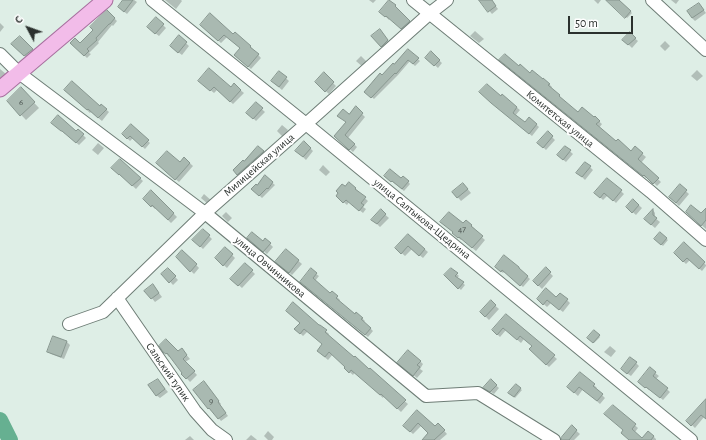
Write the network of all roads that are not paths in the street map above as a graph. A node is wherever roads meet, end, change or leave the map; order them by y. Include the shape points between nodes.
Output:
1 (105, 0) edge
2 (152, 0) edge
3 (413, 0) edge
4 (447, 0) edge
5 (652, 0) edge
6 (429, 14) junction
7 (706, 50) edge
8 (0, 54) edge
9 (19, 73) junction
10 (0, 89) edge
11 (306, 124) junction
12 (205, 213) junction
13 (706, 240) edge
14 (117, 298) junction
15 (69, 324) dead end
16 (226, 440) edge
17 (554, 440) edge
18 (691, 440) edge

1 - 9 main road
2 - 11 street, улица Салтыкова-Щедрина
3 - 6 street, Комитетская улица
4 - 6 street, Милицейская улица
5 - 7 street
6 - 11 street, Милицейская улица
6 - 13 street, Комитетская улица via 651,192
8 - 9 street, улица Овчинникова
9 - 10 main road
9 - 12 street, улица Овчинникова
11 - 12 street, Милицейская улица
11 - 18 street, улица Салтыкова-Щедрина
12 - 14 street, Милицейская улица
12 - 17 street, улица Овчинникова via 426,396 478,393
14 - 15 street, Милицейская улица via 102,312
14 - 16 street, Сальский тупик via 195,411 212,430

